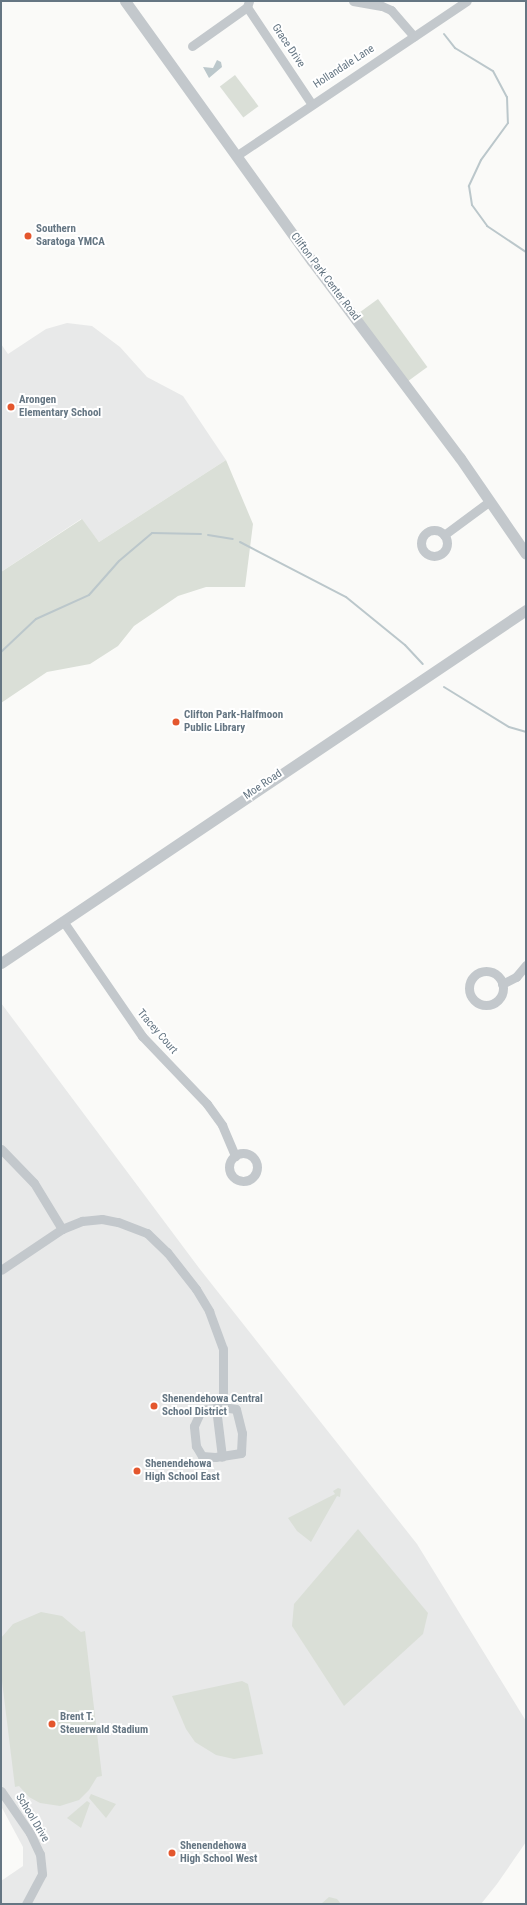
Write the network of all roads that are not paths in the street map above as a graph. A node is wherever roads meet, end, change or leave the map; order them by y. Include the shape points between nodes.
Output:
1 (125, 1) edge
2 (353, 1) edge
3 (467, 1) edge
4 (248, 4) edge
5 (414, 36) junction
6 (192, 46) dead end
7 (312, 103) junction
8 (236, 156) junction
9 (490, 501) junction
10 (444, 535) dead end
11 (526, 554) edge
12 (526, 610) edge
13 (63, 921) junction
14 (1, 963) edge
15 (526, 965) edge
16 (502, 984) dead end
17 (1, 1149) edge
18 (235, 1156) dead end
19 (62, 1229) junction
20 (1, 1270) edge
21 (220, 1407) junction
22 (222, 1456) junction
23 (1, 1791) edge
24 (26, 1904) edge

1 - 8 street, Clifton Park Center Road
2 - 5 street via 391,10
3 - 5 street, Hollandale Lane
4 - 6 street
4 - 7 street, Grace Drive
5 - 7 street, Hollandale Lane
7 - 8 street, Hollandale Lane
8 - 9 street, Clifton Park Center Road
9 - 10 street
9 - 11 street, Clifton Park Center Road
12 - 13 street, Moe Road
13 - 14 street, Moe Road
13 - 18 street, Tracey Court via 142,1036 207,1104 222,1125
15 - 16 street via 516,977
17 - 19 street via 34,1183
19 - 20 street
19 - 21 street via 82,1221 102,1219 118,1222 146,1233 167,1252 196,1289 209,1311 223,1349
21 - 22 street
21 - 22 street via 236,1409 242,1440 241,1453
21 - 22 street via 201,1410 194,1426 196,1446 202,1456
23 - 24 street, School Drive via 30,1833 40,1854 42,1874

